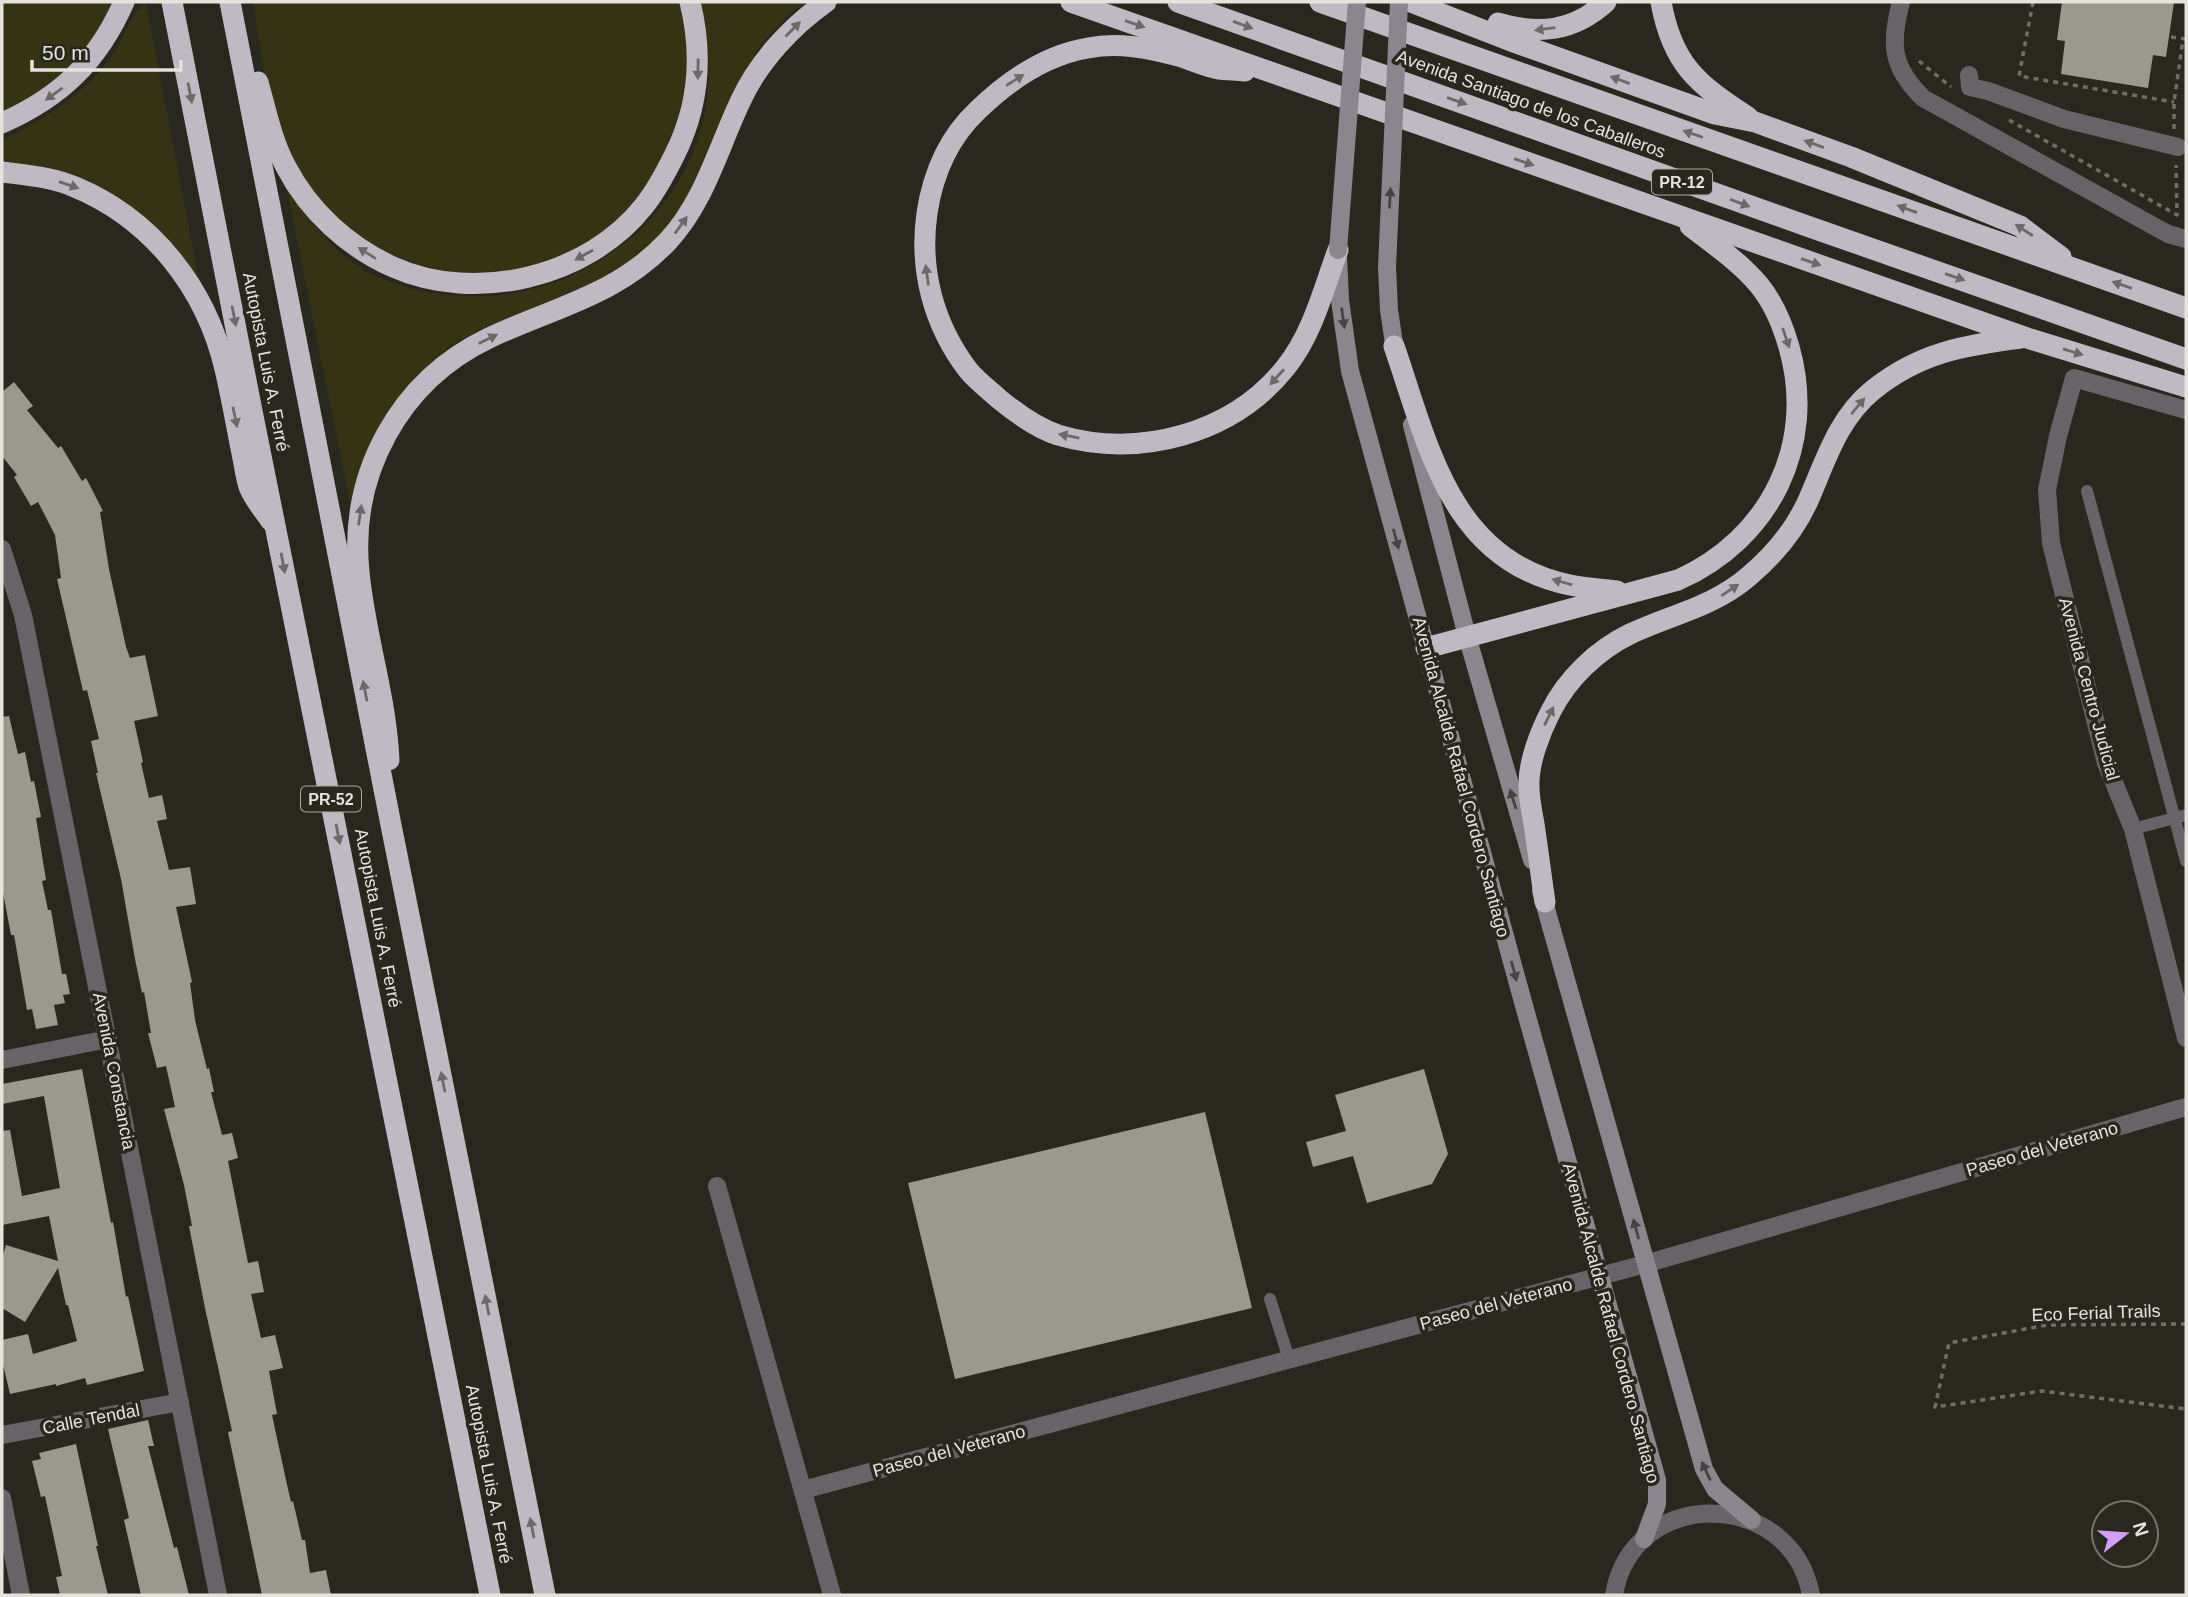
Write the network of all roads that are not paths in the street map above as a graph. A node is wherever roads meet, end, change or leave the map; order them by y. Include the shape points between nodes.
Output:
1 (124, 2) edge
2 (172, 2) edge
3 (231, 2) edge
4 (690, 2) edge
5 (827, 2) edge
6 (1071, 2) edge
7 (1178, 2) edge
8 (1320, 2) edge
9 (1357, 2) edge
10 (1399, 2) edge
11 (1411, 2) edge
12 (1606, 2) edge
13 (1661, 2) edge
14 (1901, 2) edge
15 (1443, 14) junction
16 (1275, 73) junction
17 (1965, 120) junction
18 (1755, 122) junction
19 (2, 123) edge
20 (2178, 147) dead end
21 (2, 172) edge
22 (1678, 216) junction
23 (2186, 239) edge
24 (1338, 250) junction
25 (2079, 270) junction
26 (2186, 308) edge
27 (2028, 338) junction
28 (1394, 346) junction
29 (2186, 359) edge
30 (2186, 387) edge
31 (2186, 410) edge
32 (2087, 491) dead end
33 (276, 529) junction
34 (2, 549) edge
35 (1630, 592) junction
36 (1467, 636) junction
37 (1426, 648) junction
38 (2180, 816) edge
39 (391, 825) junction
40 (2133, 829) junction
41 (2186, 862) edge
42 (1545, 902) junction
43 (2186, 1038) edge
44 (108, 1039) junction
45 (2, 1060) edge
46 (2186, 1107) edge
47 (717, 1186) dead end
48 (1645, 1264) junction
49 (1600, 1276) junction
50 (1270, 1299) dead end
51 (1289, 1359) junction
52 (180, 1402) junction
53 (2, 1435) edge
54 (803, 1490) junction
55 (2, 1498) edge
56 (1752, 1520) junction
57 (1644, 1539) junction
58 (21, 1595) edge
59 (218, 1595) edge
60 (491, 1595) edge
61 (545, 1595) edge
62 (832, 1595) edge
63 (1614, 1595) edge
64 (1811, 1595) edge

1 -> 19 highway via 99,49 71,81
2 -> 33 highway, Autopista Luis A. Ferré / PR-52
4 -> 3 highway via 698,47 692,113 681,143 644,207 607,242 582,257 536,276 485,284 440,280 395,268 332,228 286,169
39 -> 3 highway, Autopista Luis A. Ferré / PR-52
39 -> 5 highway via 387,724 357,550 365,484 379,445 414,395 459,355 599,292 667,243 696,201 762,62
6 -> 16 highway
7 -> 29 highway, Avenida Santiago de los Caballeros / PR-12
25 -> 8 highway, Avenida Santiago de los Caballeros
9 - 24 street, Avenida Alcalde Rafael Cordero Santiago, bridge
28 -> 10 street, bridge via 1387,267
11 - 15 highway
12 -> 15 highway via 1578,20 1534,31
13 - 18 highway via 1673,45 1690,73
14 - 17 street via 1895,51 1905,80 1923,98
18 -> 15 highway via 1715,114
16 -> 22 highway
24 -> 16 highway via 1306,335 1267,388 1225,420 1185,435 1146,442 1115,444 1058,435 1009,408 968,370 930,296 924,241 932,187 966,120 1008,84 1069,52 1108,45 1178,56 1217,69
17 - 20 street via 1971,104 1970,81 2064,120
17 - 23 street via 2168,234
25 -> 18 highway via 2020,226
21 -> 33 highway via 54,180 93,195 138,224 176,262 214,330 250,489
22 -> 27 highway
22 -> 35 highway via 1740,267 1770,303 1792,358 1797,418 1785,471 1752,527 1696,572
24 -> 37 street, Avenida Alcalde Rafael Cordero Santiago via 1350,371
26 -> 25 highway, Avenida Santiago de los Caballeros
27 -> 30 highway
42 -> 27 highway via 1529,785 1540,734 1566,687 1607,648 1705,605 1766,562 1791,531 1841,428 1872,391 1938,352
35 -> 28 highway via 1547,578 1520,568 1483,541 1446,488
28 - 36 street
31 - 40 street, Avenida Centro Judicial via 2074,378 2047,490 2050,543 2106,763
32 - 38 lane
33 -> 60 highway, Autopista Luis A. Ferré / PR-52
34 - 44 street, Avenida Constancia via 23,615
35 - 36 highway
36 - 37 highway
42 -> 36 street
37 -> 49 street, Avenida Alcalde Rafael Cordero Santiago
38 - 40 lane
38 - 41 lane
61 -> 39 highway, Autopista Luis A. Ferré / PR-52
40 - 43 street, Avenida Centro Judicial
48 -> 42 street
44 - 45 street
44 - 52 street, Avenida Constancia
46 - 48 street, Paseo del Veterano
47 - 54 street
48 - 49 street, Paseo del Veterano
56 -> 48 street via 1715,1489 1704,1469
49 - 51 street, Paseo del Veterano
49 - 57 street, Avenida Alcalde Rafael Cordero Santiago via 1657,1480 1657,1504
50 - 51 lane
51 - 54 street, Paseo del Veterano
52 - 53 street, Calle Tendal
52 - 59 street, Avenida Constancia
54 - 62 street
55 - 58 street
56 - 57 street via 1714,1512 1695,1514 1668,1523
56 - 64 street via 1769,1529 1796,1556
57 - 63 street via 1622,1570

